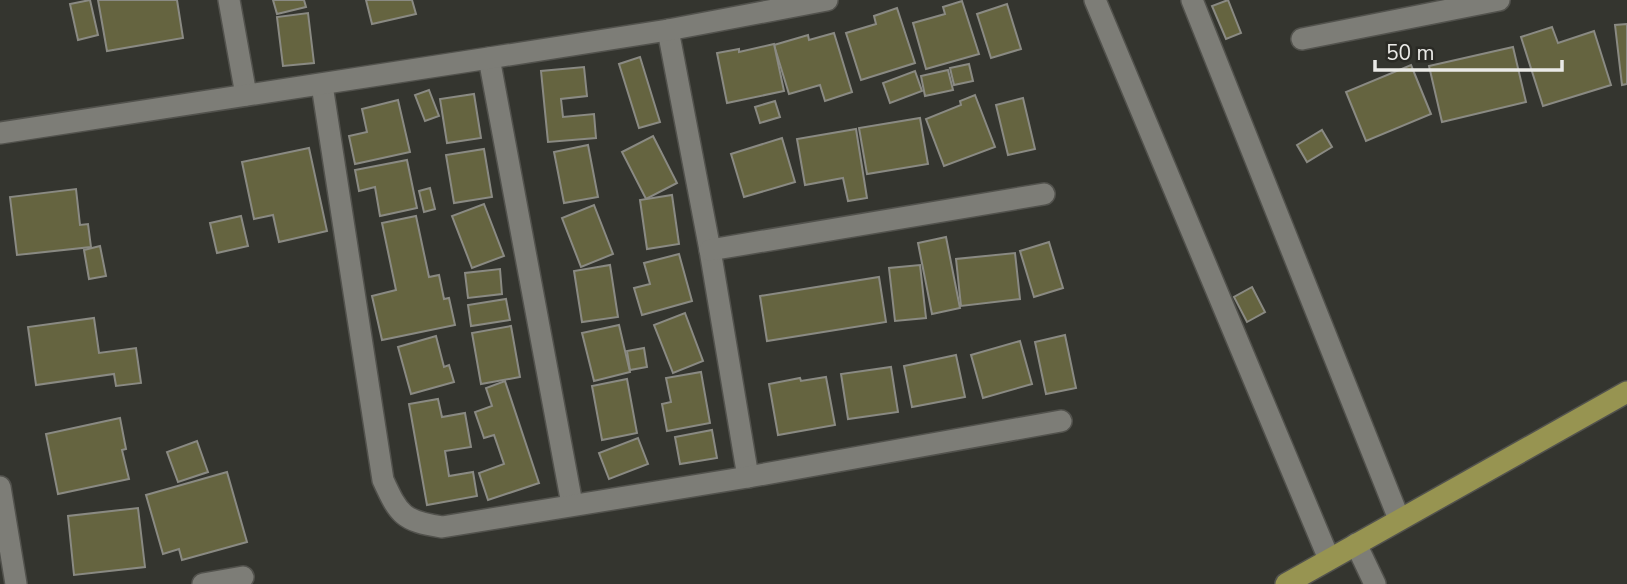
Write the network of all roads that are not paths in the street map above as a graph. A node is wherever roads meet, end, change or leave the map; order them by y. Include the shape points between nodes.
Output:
1 (229, 0) edge
2 (827, 0) edge
3 (1095, 0) edge
4 (1192, 0) edge
5 (1499, 0) edge
6 (743, 8) edge
7 (668, 30) junction
8 (1302, 39) dead end
9 (489, 58) junction
10 (322, 85) junction
11 (246, 95) junction
12 (0, 132) edge
13 (1044, 194) dead end
14 (710, 250) junction
15 (1627, 392) edge
16 (1061, 421) dead end
17 (748, 477) junction
18 (0, 486) edge
19 (572, 505) junction
20 (1399, 519) junction
21 (1356, 544) junction
22 (1329, 559) junction
23 (243, 577) dead end
24 (16, 584) edge
25 (203, 584) edge
26 (1286, 584) edge
27 (1375, 584) edge

1 - 11 street
2 - 6 street
3 - 22 street
4 - 20 street
5 - 8 street
6 - 7 street
7 - 9 street
7 - 14 street
9 - 10 street
9 - 19 street
10 - 11 street
10 - 19 street via 383,480 395,505 414,523 442,527
11 - 12 street
13 - 14 street
14 - 17 street
15 - 20 main road
16 - 17 street
17 - 19 street
18 - 24 street
20 - 21 main road
21 - 22 main road
21 - 27 street
22 - 26 main road
23 - 25 street

